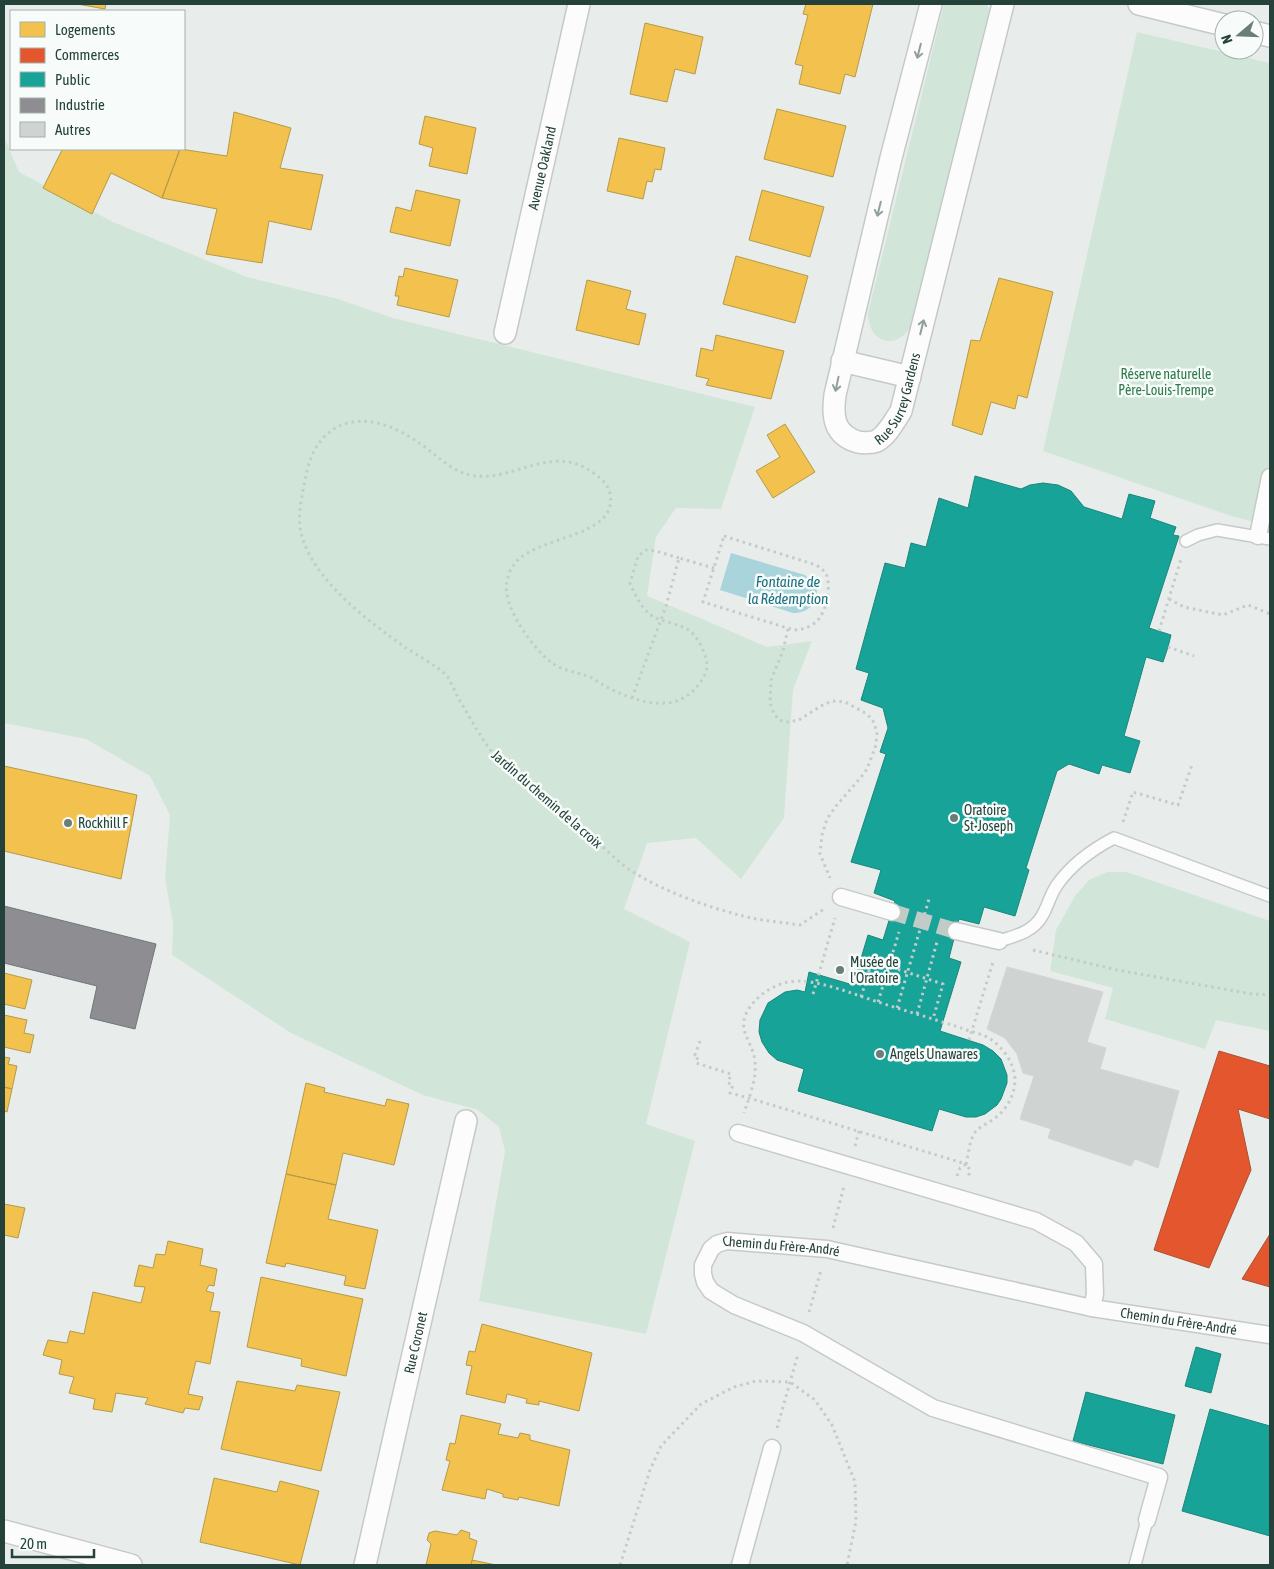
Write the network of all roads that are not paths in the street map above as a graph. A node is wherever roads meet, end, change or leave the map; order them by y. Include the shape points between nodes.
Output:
1 (578, 4) edge
2 (931, 4) edge
3 (1003, 4) edge
4 (1139, 4) edge
5 (1214, 23) edge
6 (505, 333) dead end
7 (842, 361) junction
8 (910, 377) junction
9 (1270, 477) edge
10 (1264, 537) edge
11 (1186, 542) road end
12 (1270, 896) edge
13 (841, 897) road end
14 (892, 912) tunnel mouth
15 (956, 932) tunnel mouth
16 (999, 941) joint
17 (466, 1121) dead end
18 (738, 1133) road end
19 (1092, 1308) junction
20 (1270, 1335) edge
21 (772, 1448) road end
22 (1147, 1520) joint
23 (4, 1531) edge
24 (131, 1565) edge
25 (365, 1565) edge
26 (740, 1565) edge
27 (1135, 1565) edge

1 - 6 street, Avenue Oakland
2 -> 7 street, Rue Surrey Gardens
8 -> 3 street, Rue Surrey Gardens
4 - 5 street
7 - 8 street
7 -> 8 street, Rue Surrey Gardens via 833,410 837,428 848,438 861,443 875,442 888,431 901,410
9 - 10 street
10 - 11 lane via 1217,530
12 - 16 lane via 1114,838 1068,872 1057,885 1042,916 1030,929
13 - 14 street
15 - 16 street
17 - 25 street, Rue Coronet
18 - 19 street via 1036,1221 1076,1243 1094,1264
19 - 20 street, Chemin du Frère-André
19 - 22 street, Chemin du Frère-André via 827,1249 727,1241 711,1249 703,1265 705,1282 721,1298 803,1333 933,1408 1159,1476
21 - 26 street
22 - 27 lane
23 - 24 street

